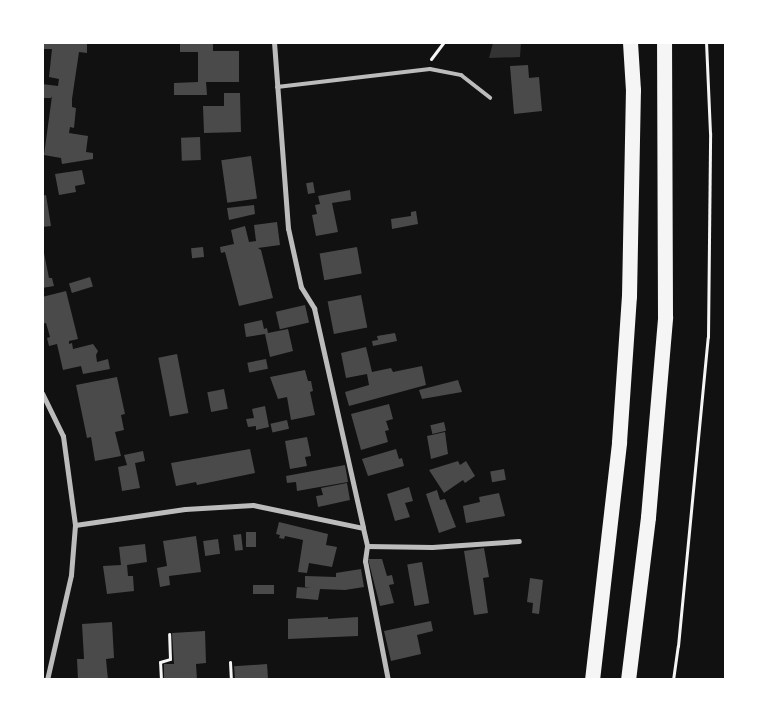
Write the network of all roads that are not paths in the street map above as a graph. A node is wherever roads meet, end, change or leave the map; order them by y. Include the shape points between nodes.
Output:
1 (274, 42) edge
2 (630, 42) edge
3 (664, 42) edge
4 (277, 87) junction
5 (490, 98) dead end
6 (42, 393) edge
7 (76, 525) junction
8 (363, 528) junction
9 (519, 541) dead end
10 (367, 546) junction
11 (47, 680) edge
12 (388, 680) edge
13 (592, 680) edge
14 (628, 680) edge

1 - 4 street
2 - 13 highway via 633,90 629,296 619,442
3 - 14 highway via 665,317 648,517
4 - 5 lane via 430,69 461,75
4 - 8 street via 288,228 301,287 314,308
6 - 7 street via 63,436
7 - 8 street via 185,509 253,505
7 - 11 street via 71,575
8 - 10 street
9 - 10 street via 432,547
10 - 12 street via 365,561

